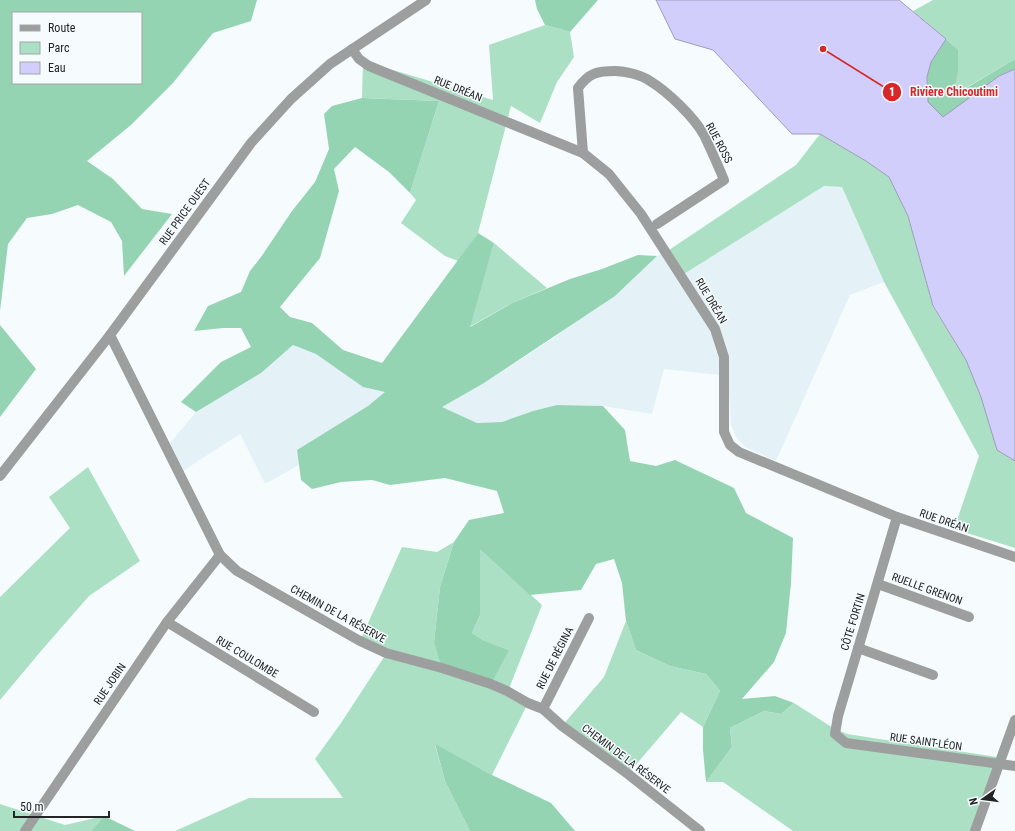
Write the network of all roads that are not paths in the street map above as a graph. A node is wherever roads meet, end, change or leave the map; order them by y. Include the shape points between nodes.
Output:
1 (426, 0) edge
2 (352, 49) junction
3 (583, 153) junction
4 (657, 224) dead end
5 (110, 335) junction
6 (0, 476) edge
7 (897, 517) junction
8 (220, 555) junction
9 (1015, 557) edge
10 (878, 584) junction
11 (969, 617) dead end
12 (589, 618) dead end
13 (167, 622) junction
14 (858, 648) junction
15 (933, 675) dead end
16 (543, 709) junction
17 (314, 712) dead end
18 (1015, 720) edge
19 (835, 734) joint
20 (999, 765) junction
21 (1015, 766) edge
22 (25, 831) edge
23 (700, 831) edge
24 (975, 831) edge

1 - 2 street, RUE PRICE OUEST
2 - 3 street, RUE DRÉAN via 359,59 369,66
2 - 5 street, RUE PRICE OUEST via 330,64 291,99 251,143
3 - 4 street, RUE ROSS via 578,88 584,79 593,74 623,71 650,80 682,106 703,134 724,180
3 - 7 street, RUE DRÉAN via 609,174 641,214 715,329 724,357 724,432 730,445 739,452
5 - 6 street, RUE PRICE OUEST
5 - 8 street, CHEMIN DE LA RÉSERVE
7 - 9 street, RUE DRÉAN
7 - 10 street, CÔTE FORTIN
8 - 13 street, RUE JOBIN
8 - 16 street, CHEMIN DE LA RÉSERVE via 237,571 360,641 386,653 490,684
10 - 11 street, RUELLE GRENON
10 - 14 street, CÔTE FORTIN
12 - 16 street, RUE DE RÉGINA
13 - 17 street, RUE COULOMBE
13 - 22 street, RUE JOBIN
14 - 15 street
14 - 19 street, CÔTE FORTIN
16 - 23 street, CHEMIN DE LA RÉSERVE
18 - 20 street
19 - 20 street, RUE SAINT-LÉON via 846,743
20 - 21 street, RUE SAINT-LÉON
20 - 24 street

